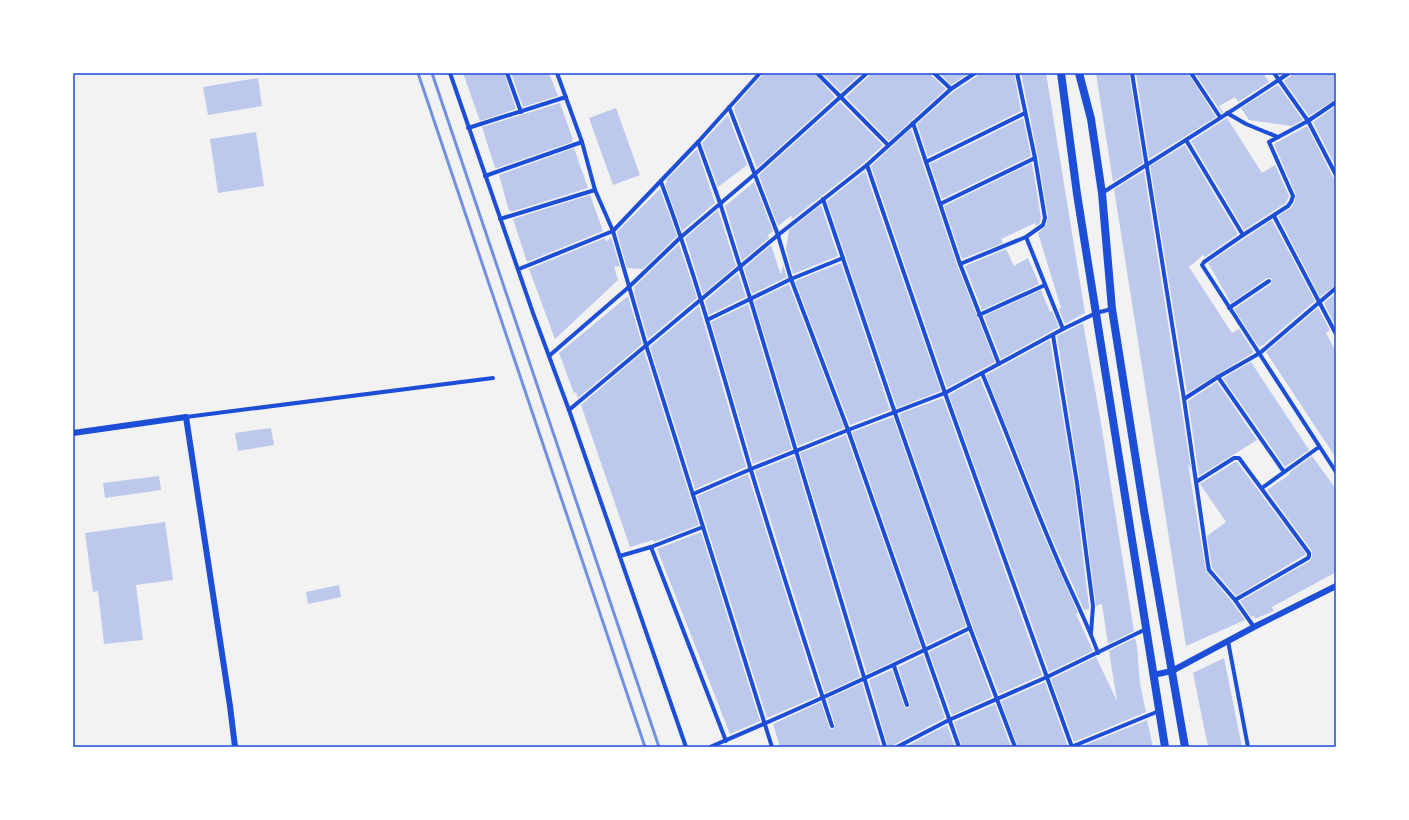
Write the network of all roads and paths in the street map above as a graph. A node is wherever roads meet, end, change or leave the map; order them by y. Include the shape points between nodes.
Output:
1 (450, 73) edge
2 (507, 73) edge
3 (557, 73) edge
4 (760, 73) edge
5 (817, 73) edge
6 (867, 73) edge
7 (934, 73) edge
8 (975, 73) edge
9 (1017, 73) edge
10 (1061, 73) edge
11 (1079, 73) edge
12 (1132, 73) edge
13 (1192, 73) edge
14 (1274, 73) edge
15 (1289, 73) edge
16 (1279, 80) junction
17 (951, 90) junction
18 (566, 96) junction
19 (840, 97) junction
20 (1336, 102) edge
21 (728, 107) junction
22 (521, 112) junction
23 (1025, 113) junction
24 (1227, 113) junction
25 (1220, 117) junction
26 (1308, 121) junction
27 (914, 123) junction
28 (468, 128) junction
29 (1278, 137) junction
30 (1186, 140) junction
31 (582, 142) junction
32 (698, 142) junction
33 (888, 145) junction
34 (1035, 158) junction
35 (926, 162) junction
36 (866, 165) junction
37 (1147, 165) junction
38 (755, 174) junction
39 (1336, 175) edge
40 (485, 176) junction
41 (661, 182) junction
42 (595, 190) junction
43 (1102, 193) junction
44 (823, 199) junction
45 (720, 203) junction
46 (940, 204) junction
47 (1274, 216) junction
48 (500, 219) junction
49 (613, 231) junction
50 (1243, 234) junction
51 (778, 235) junction
52 (681, 237) junction
53 (1026, 237) junction
54 (843, 258) junction
55 (960, 264) junction
56 (740, 266) junction
57 (519, 268) junction
58 (791, 279) junction
59 (1269, 281) dead end
60 (1045, 285) junction
61 (630, 286) junction
62 (1336, 288) edge
63 (750, 298) junction
64 (701, 300) junction
65 (1319, 302) junction
66 (1229, 308) junction
67 (1112, 309) junction
68 (1096, 314) junction
69 (979, 315) junction
70 (707, 320) junction
71 (1063, 329) junction
72 (1336, 334) edge
73 (1053, 335) junction
74 (646, 345) junction
75 (1260, 353) junction
76 (549, 356) junction
77 (998, 364) junction
78 (982, 373) junction
79 (1218, 377) junction
80 (493, 378) dead end
81 (946, 393) junction
82 (1184, 398) junction
83 (569, 410) junction
84 (895, 413) junction
85 (186, 417) junction
86 (848, 430) junction
87 (73, 433) edge
88 (1319, 447) junction
89 (796, 452) junction
90 (751, 469) junction
91 (1284, 472) junction
92 (1336, 472) edge
93 (1196, 482) junction
94 (1262, 488) junction
95 (693, 494) junction
96 (703, 527) junction
97 (651, 547) junction
98 (620, 556) junction
99 (1336, 586) edge
100 (1235, 600) junction
101 (1254, 627) junction
102 (970, 628) junction
103 (1147, 628) junction
104 (1091, 634) junction
105 (1228, 641) junction
106 (924, 650) junction
107 (1098, 653) junction
108 (894, 666) junction
109 (1172, 671) junction
110 (1153, 675) junction
111 (1047, 677) junction
112 (865, 679) junction
113 (823, 698) junction
114 (998, 699) junction
115 (907, 705) dead end
116 (1160, 711) junction
117 (949, 720) junction
118 (765, 724) junction
119 (832, 726) dead end
120 (726, 740) junction
121 (235, 747) edge
122 (686, 747) edge
123 (710, 747) edge
124 (772, 747) edge
125 (885, 747) edge
126 (898, 747) edge
127 (959, 747) edge
128 (1015, 747) edge
129 (1072, 747) edge
130 (1165, 747) edge
131 (1185, 747) edge
132 (1248, 747) edge

1 - 28 street
2 - 22 street
3 - 18 street
4 - 21 street
5 - 19 street
6 - 19 street
7 - 17 street
8 - 17 street
9 - 23 street
10 - 68 main road
11 - 43 main road via 1091,119
12 - 37 street
13 - 25 street
14 - 16 street
15 - 16 street
16 - 24 street
16 - 26 street
17 - 27 street
18 - 22 street
18 - 31 street
19 - 33 street
19 - 38 street
20 - 26 street
21 - 32 street
21 - 38 street
22 - 28 street
23 - 34 street
23 - 35 street
24 - 25 street
24 - 29 street
25 - 30 street
26 - 29 street
26 - 39 street
27 - 33 street
27 - 35 street
28 - 40 street
29 - 47 street via 1270,142 1293,196 1288,206
30 - 37 street
30 - 50 street
31 - 40 street
31 - 42 street
32 - 41 street
32 - 45 street
33 - 36 street
34 - 46 street
34 - 53 street via 1045,218 1043,225
35 - 46 street
36 - 44 street
36 - 81 street
37 - 43 street
37 - 82 street
38 - 45 street
38 - 51 street
40 - 48 street
41 - 49 street
41 - 52 street
42 - 48 street
42 - 49 street
43 - 67 main road
44 - 51 street
44 - 54 street
45 - 52 street
45 - 56 street
46 - 55 street
47 - 50 street
47 - 65 street
48 - 57 street
49 - 57 street
49 - 61 street
50 - 66 street via 1202,266
51 - 56 street
51 - 58 street
52 - 61 street
52 - 64 street
53 - 55 street
53 - 60 street
54 - 58 street
54 - 84 street
55 - 69 street
56 - 63 street
56 - 64 street
57 - 76 street
58 - 63 street
58 - 86 street
59 - 66 street
60 - 69 street
60 - 71 street
61 - 74 street
61 - 76 street
62 - 65 street
63 - 70 street
63 - 89 street
64 - 70 street
64 - 74 street
65 - 72 street
65 - 75 street
66 - 75 street
67 - 68 street
67 - 109 main road
68 - 71 street
68 - 103 main road
69 - 77 street
70 - 90 street
71 - 73 street
73 - 77 street
73 - 104 street via 1077,483 1093,606
74 - 83 street
74 - 95 street
75 - 79 street
75 - 88 street
76 - 83 street
77 - 78 street
78 - 81 street
78 - 104 street via 1058,561
79 - 82 street
79 - 91 street
80 - 85 street
81 - 84 street
81 - 111 street
82 - 93 street
83 - 98 street
84 - 86 street
84 - 102 street
85 - 87 street
85 - 121 street
86 - 89 street
86 - 106 street
88 - 91 street
88 - 92 street
89 - 90 street
89 - 112 street
90 - 95 street
90 - 113 street
91 - 94 street
93 - 94 street via 1237,457
93 - 100 street via 1210,570
94 - 100 street via 1309,556
95 - 96 street
96 - 97 street
96 - 118 street
97 - 98 street
97 - 120 street
98 - 122 street
99 - 101 street
100 - 101 street
101 - 105 street
102 - 106 street
102 - 114 street
103 - 107 street
103 - 110 main road
104 - 107 street
105 - 109 street
105 - 132 street
106 - 108 street
106 - 117 street
107 - 111 street
108 - 112 street
108 - 115 street
109 - 110 street
109 - 131 main road
110 - 116 main road
111 - 114 street
111 - 129 street
112 - 113 street
112 - 125 street
113 - 118 street
113 - 119 street
114 - 117 street
114 - 128 street
116 - 129 street
116 - 130 main road
117 - 126 street
117 - 127 street
118 - 120 street
118 - 124 street
120 - 123 street

